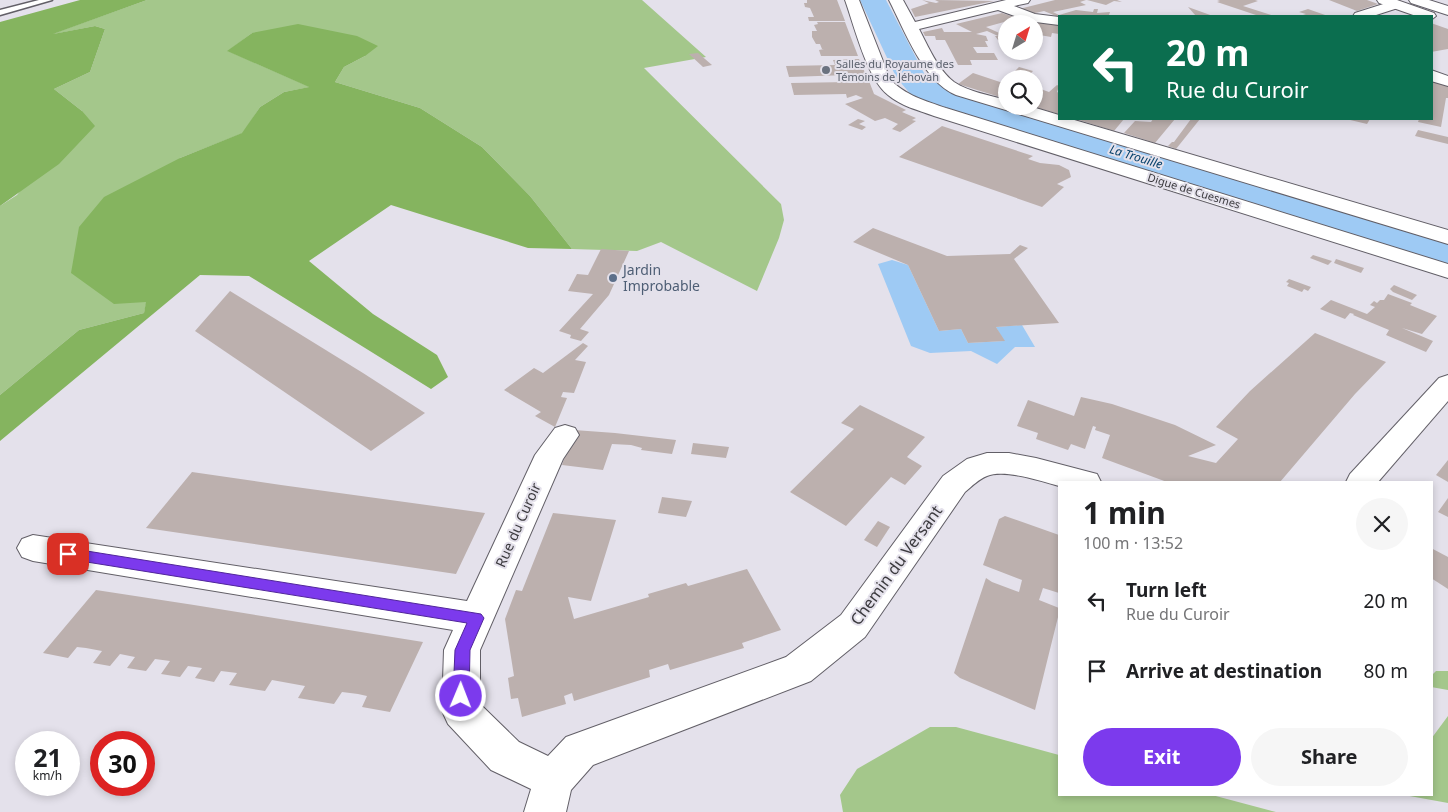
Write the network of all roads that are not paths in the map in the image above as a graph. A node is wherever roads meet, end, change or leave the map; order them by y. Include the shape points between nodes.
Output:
1 (48, 0) edge
2 (852, 0) edge
3 (896, 0) edge
4 (1023, 0) edge
5 (1416, 0) edge
6 (1390, 2) edge
7 (1000, 6) junction
8 (1448, 11) edge
9 (0, 13) edge
10 (1362, 15) edge
11 (1425, 15) edge
12 (1433, 18) edge
13 (1058, 21) edge
14 (1448, 23) edge
15 (910, 27) junction
16 (1433, 76) edge
17 (1448, 80) edge
18 (998, 103) edge
19 (1040, 115) edge
20 (1448, 237) edge
21 (1448, 271) edge
22 (1448, 384) edge
23 (565, 435) dead end
24 (1082, 481) edge
25 (1362, 481) edge
26 (33, 548) dead end
27 (476, 618) junction
28 (549, 795) edge

1 - 9 lane
2 - 21 main road, Digue de Cuesmes via 882,80 889,90 914,103
3 - 15 main road
4 - 7 main road
5 - 8 main road
6 - 10 main road
6 - 11 main road
7 - 13 main road via 1033,18
7 - 15 main road
12 - 14 main road
15 - 18 main road via 947,84
16 - 17 main road
19 - 20 main road
22 - 25 main road
23 - 27 main road, Rue du Curoir via 550,455
24 - 28 main road, Chemin du Versant via 1016,465 987,464 970,471 954,484 853,626 798,669 580,751
26 - 27 main road
27 - 28 main road, Rue du Curoir via 462,650 461,712

